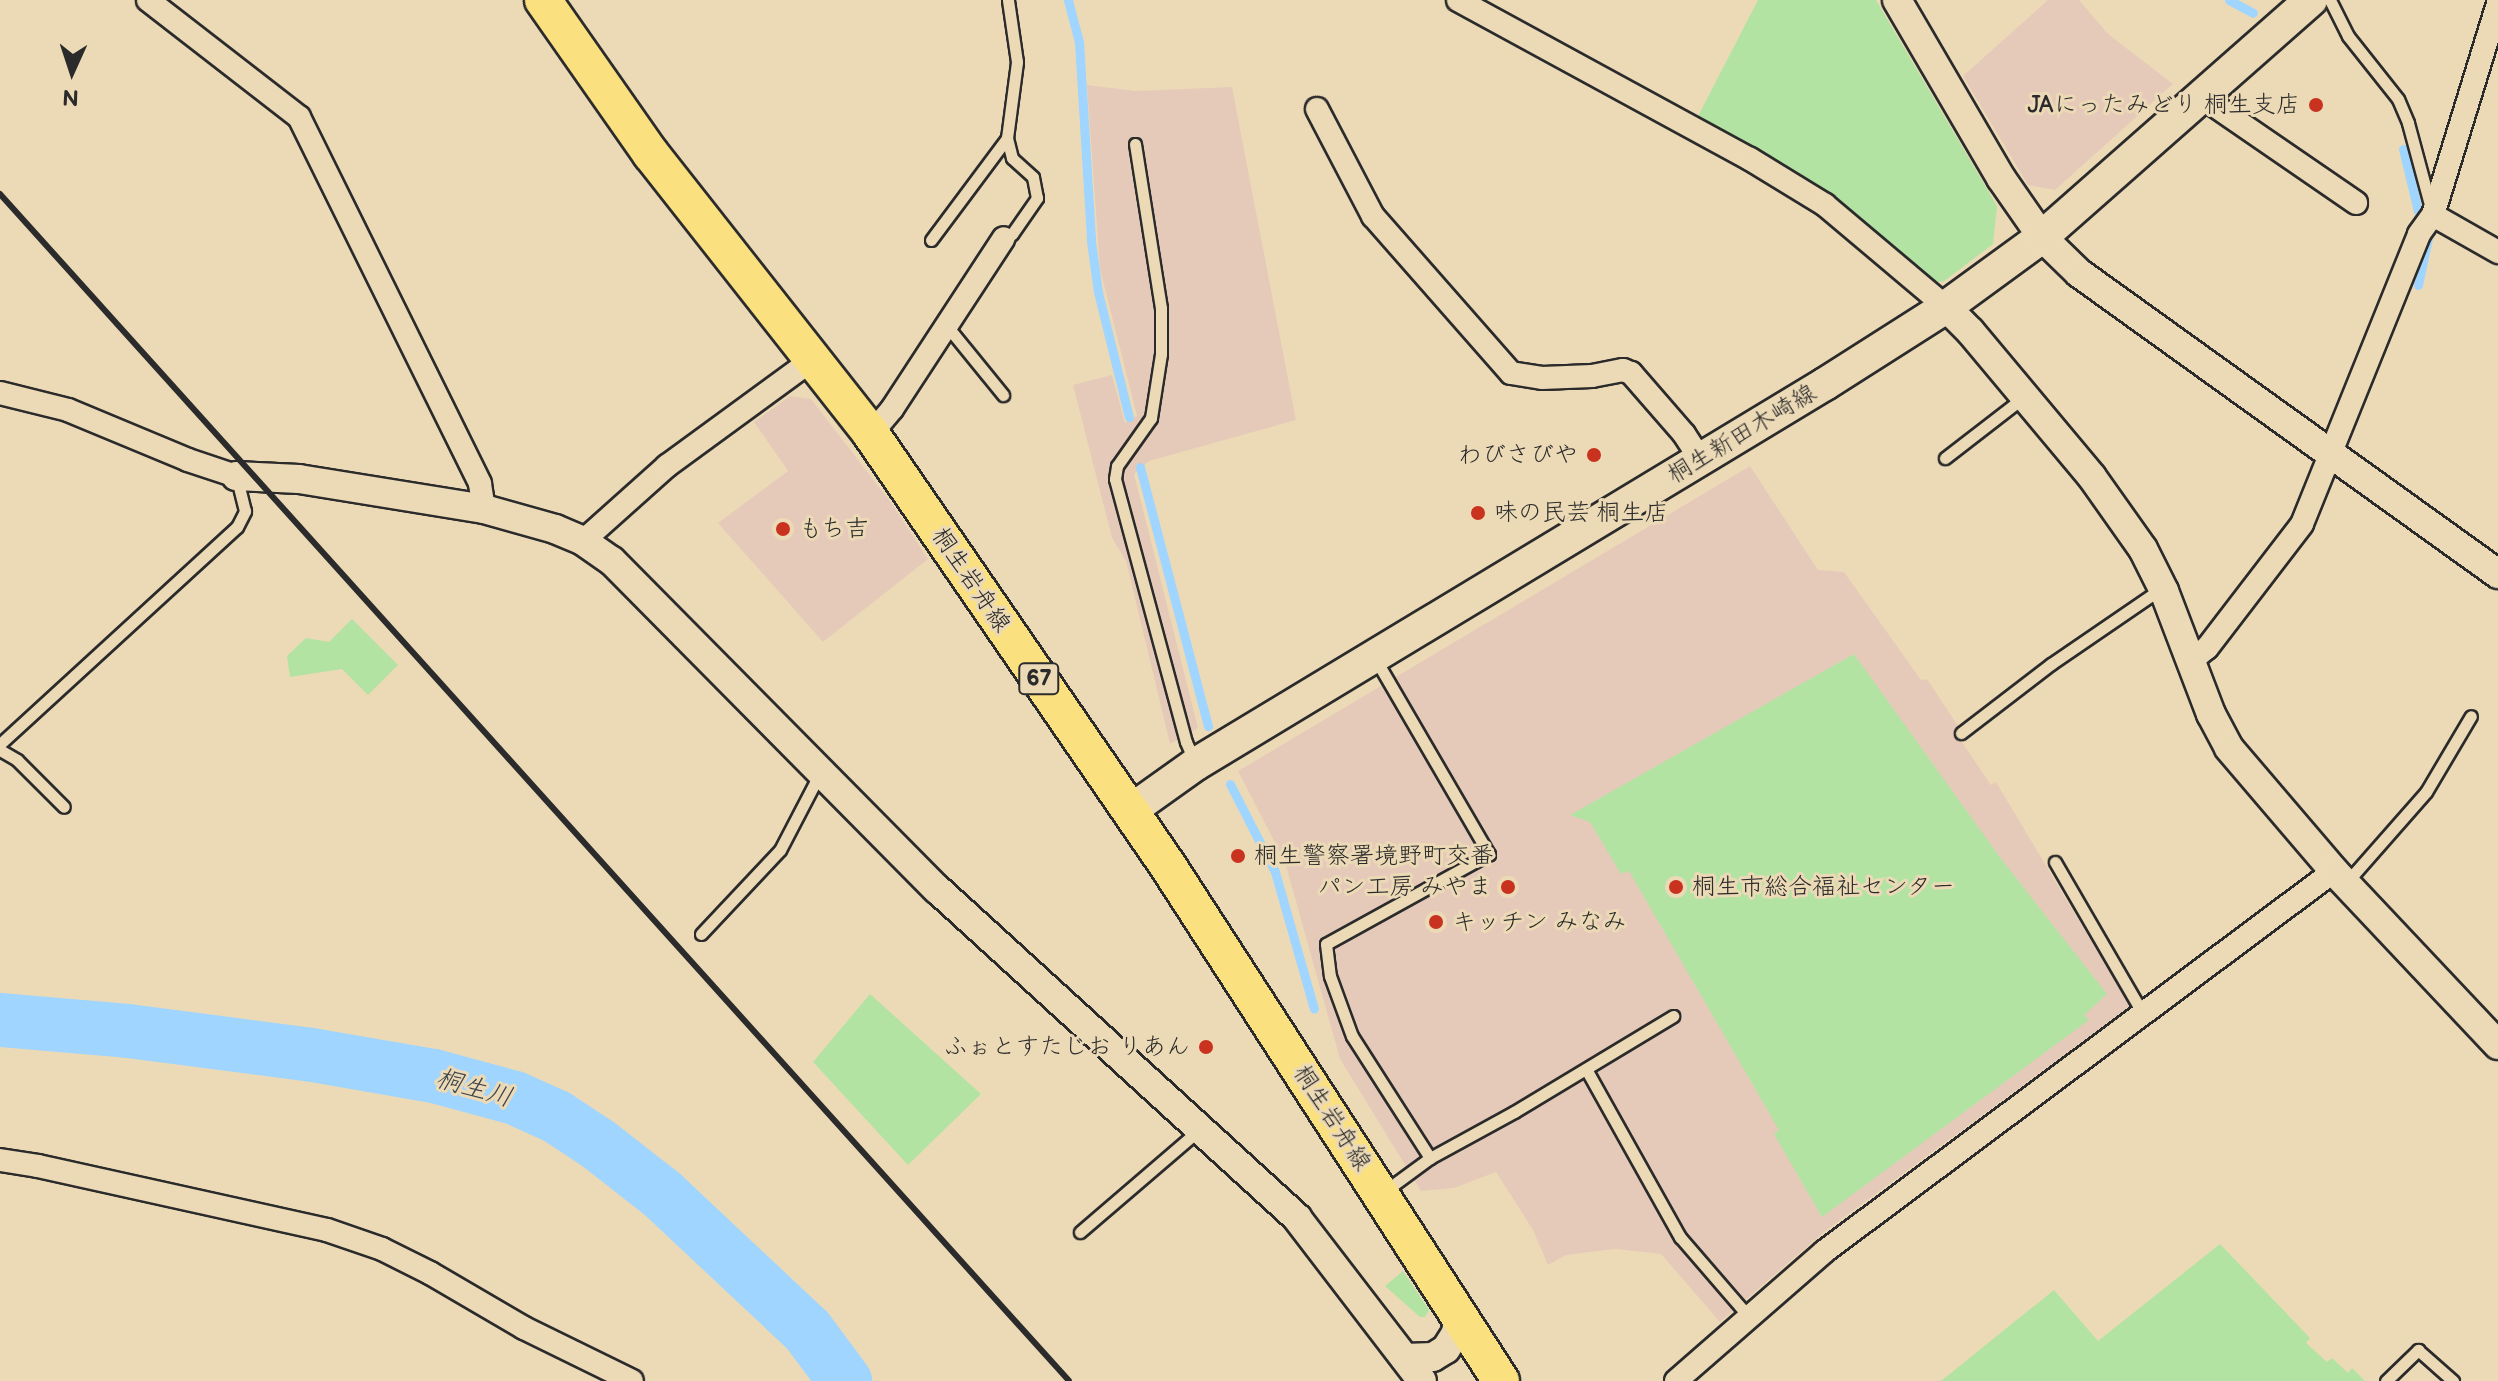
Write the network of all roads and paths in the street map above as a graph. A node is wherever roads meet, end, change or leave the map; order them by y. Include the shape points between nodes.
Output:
1 (148, 0) edge
2 (543, 0) edge
3 (1008, 0) edge
4 (1458, 0) edge
5 (1897, 0) edge
6 (2311, 0) edge
7 (2330, 0) edge
8 (2498, 4) edge
9 (2202, 97) junction
10 (1317, 109) dead end
11 (1007, 138) junction
12 (1135, 144) dead end
13 (2356, 203) dead end
14 (2433, 215) junction
15 (2042, 237) junction
16 (1004, 238) joint
17 (931, 240) dead end
18 (2498, 252) edge
19 (1946, 307) junction
20 (947, 326) junction
21 (813, 359) junction
22 (0, 393) edge
23 (1003, 395) dead end
24 (2025, 396) junction
25 (871, 434) junction
26 (2332, 455) junction
27 (1945, 458) dead end
28 (1700, 459) junction
29 (236, 476) junction
30 (484, 509) junction
31 (583, 541) junction
32 (2498, 574) edge
33 (2162, 587) junction
34 (1373, 656) junction
35 (2192, 660) junction
36 (2471, 716) dead end
37 (1961, 733) dead end
38 (0, 747) edge
39 (1196, 764) junction
40 (820, 773) junction
41 (64, 807) dead end
42 (1130, 811) junction
43 (2055, 862) dead end
44 (2340, 877) junction
45 (701, 934) dead end
46 (2143, 1014) junction
47 (1673, 1016) dead end
48 (2494, 1033) edge
49 (1586, 1069) junction
50 (1201, 1129) junction
51 (1430, 1158) junction
52 (0, 1160) edge
53 (1381, 1194) junction
54 (1080, 1232) dead end
55 (1459, 1315) junction
56 (1750, 1318) junction
57 (1405, 1358) junction
58 (632, 1381) edge
59 (1422, 1381) edge
60 (1501, 1381) edge
61 (1676, 1381) edge
62 (2386, 1381) edge
63 (2453, 1381) edge

1 - 30 street via 299,117 474,471
2 - 21 main road, 桐生岩舟線 / 67 via 651,154
3 - 11 lane via 1017,62
4 - 19 street via 1825,205
5 - 15 street via 2001,178
6 - 9 main road, 桐生新田木崎線
7 - 14 lane via 2348,36 2398,99
8 - 14 street
9 - 13 street
9 - 15 main road, 桐生新田木崎線
10 - 28 street via 1373,216 1511,373 1523,378 1631,373
11 - 16 lane via 1012,158 1033,177 1037,198
11 - 17 lane
12 - 39 lane via 1161,308 1161,354 1151,418 1117,466 1115,479
14 - 18 street
14 - 26 street via 2419,234
15 - 19 main road, 桐生新田木崎線
15 - 26 street via 2079,273
16 - 20 street
19 - 24 street
19 - 28 main road, 桐生新田木崎線
20 - 23 lane
20 - 25 street
21 - 25 main road, 桐生岩舟線 / 67
21 - 31 street via 667,466
22 - 29 street via 68,410
24 - 27 lane
24 - 33 street via 2120,514
25 - 42 main road, 桐生岩舟線 / 67
26 - 32 street
26 - 35 street via 2302,524 2207,648
28 - 34 main road, 桐生新田木崎線
29 - 30 street via 290,477
29 - 38 lane via 245,511 237,527
30 - 31 street
31 - 40 street via 612,561
33 - 35 street
33 - 37 lane
34 - 39 main road, 桐生新田木崎線
34 - 51 lane via 1489,854 1326,944 1330,976 1352,1036
35 - 44 street via 2229,748
36 - 44 lane via 2426,792
38 - 41 lane
39 - 42 main road, 桐生新田木崎線
40 - 45 lane via 780,850
40 - 50 street via 937,889
42 - 53 main road, 桐生岩舟線 / 67
43 - 46 lane
44 - 46 street
44 - 48 street
46 - 56 street via 1836,1243
47 - 49 lane
49 - 51 lane
49 - 56 lane via 1680,1237
50 - 54 lane
50 - 57 street via 1307,1229
51 - 53 lane
52 - 58 street via 327,1230 382,1249
53 - 55 main road, 桐生岩舟線 / 67
55 - 57 street via 1446,1349 1433,1357
55 - 60 main road, 桐生岩舟線 / 67
56 - 61 street
57 - 59 street
62 - 63 lane via 2418,1350

